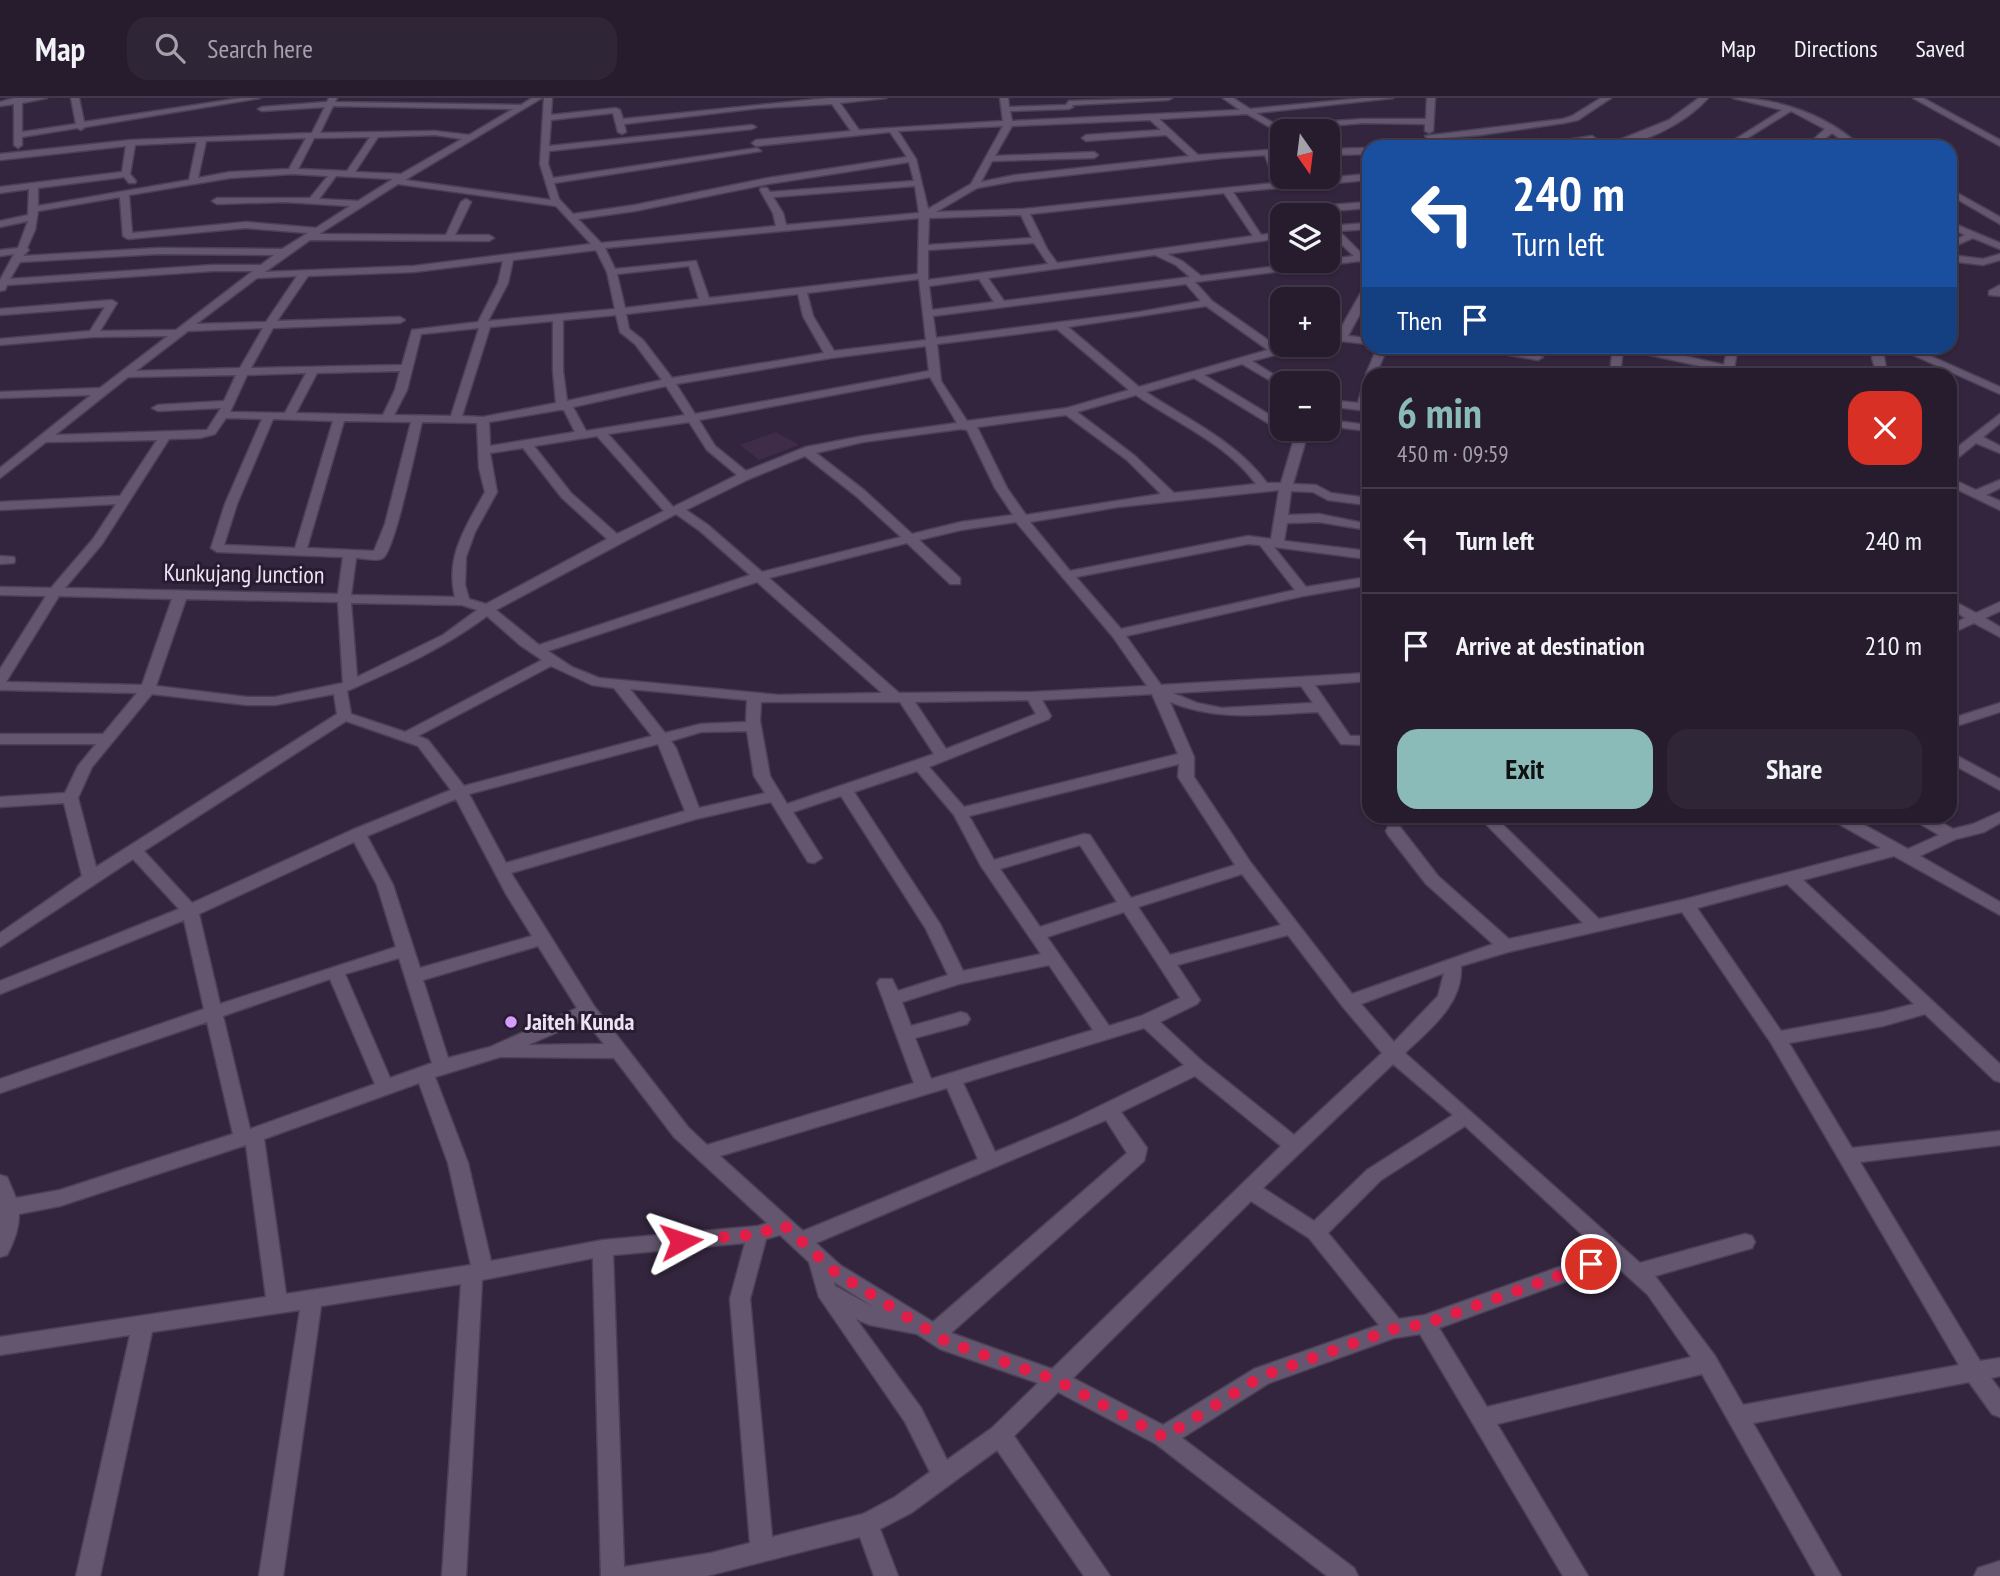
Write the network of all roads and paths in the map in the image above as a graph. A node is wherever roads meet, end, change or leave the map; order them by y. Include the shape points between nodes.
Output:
1 (43, 98) edge
2 (75, 98) edge
3 (256, 98) edge
4 (538, 98) edge
5 (548, 98) edge
6 (554, 98) edge
7 (882, 98) edge
8 (1004, 98) edge
9 (1168, 98) edge
10 (1227, 98) edge
11 (1389, 98) edge
12 (1431, 98) edge
13 (1703, 98) edge
14 (1737, 98) edge
15 (1787, 98) edge
16 (1917, 98) edge
17 (244, 99) edge
18 (1135, 99) edge
19 (1603, 99) edge
20 (18, 100) edge
21 (834, 100) edge
22 (332, 101) edge
23 (475, 101) edge
24 (1342, 101) edge
25 (758, 102) edge
26 (1068, 103) edge
27 (0, 104) edge
28 (523, 107) junction
29 (262, 109) dead end
30 (1008, 109) junction
31 (1789, 109) junction
32 (1246, 111) junction
33 (1153, 117) junction
34 (546, 118) junction
35 (1076, 121) junction
36 (1363, 121) junction
37 (1564, 121) junction
38 (620, 122) junction
39 (1429, 122) junction
40 (1340, 124) edge
41 (1008, 125) junction
42 (1270, 126) edge
43 (752, 127) junction
44 (1574, 127) dead end
45 (81, 128) junction
46 (1830, 128) junction
47 (891, 129) junction
48 (857, 132) junction
49 (1168, 132) junction
50 (1583, 133) dead end
51 (376, 134) junction
52 (19, 135) junction
53 (313, 136) junction
54 (1429, 136) junction
55 (469, 137) junction
56 (1086, 138) junction
57 (202, 139) junction
58 (1592, 139) joint
59 (1429, 140) edge
60 (1584, 140) edge
61 (1627, 140) edge
62 (1738, 140) edge
63 (1819, 140) edge
64 (1847, 140) edge
65 (1860, 140) edge
66 (623, 141) junction
67 (131, 143) junction
68 (2000, 143) edge
69 (756, 147) junction
70 (546, 149) junction
71 (1362, 151) edge
72 (1340, 152) edge
73 (1268, 153) joint
74 (17, 154) junction
75 (1094, 155) junction
76 (0, 157) edge
77 (1195, 158) junction
78 (912, 159) junction
79 (989, 159) junction
80 (760, 160) dead end
81 (1103, 170) junction
82 (292, 171) junction
83 (335, 172) junction
84 (350, 173) junction
85 (125, 174) junction
86 (1362, 177) edge
87 (763, 178) junction
88 (399, 179) junction
89 (1340, 179) edge
90 (199, 180) junction
91 (550, 181) junction
92 (919, 184) junction
93 (33, 186) junction
94 (974, 186) junction
95 (1226, 189) junction
96 (1314, 189) edge
97 (0, 190) edge
98 (128, 191) junction
99 (768, 195) junction
100 (1957, 196) edge
101 (1296, 198) edge
102 (313, 200) junction
103 (217, 201) junction
104 (466, 202) dead end
105 (359, 204) junction
106 (558, 204) junction
107 (1362, 204) edge
108 (1024, 212) junction
109 (35, 213) junction
110 (924, 215) junction
111 (569, 216) junction
112 (2000, 221) edge
113 (0, 224) edge
114 (1362, 226) edge
115 (209, 227) junction
116 (1340, 228) edge
117 (1957, 228) edge
118 (782, 229) junction
119 (317, 231) junction
120 (1973, 235) junction
121 (1270, 236) edge
122 (308, 237) junction
123 (1258, 237) junction
124 (449, 238) junction
125 (489, 238) dead end
126 (1340, 238) edge
127 (1038, 240) junction
128 (1957, 241) edge
129 (2000, 246) edge
130 (599, 247) junction
131 (922, 248) junction
132 (284, 252) junction
133 (1155, 252) junction
134 (0, 253) edge
135 (20, 254) junction
136 (2000, 257) edge
137 (509, 258) junction
138 (1362, 259) edge
139 (1957, 259) edge
140 (1362, 262) edge
141 (1055, 267) junction
142 (262, 268) junction
143 (612, 272) junction
144 (304, 274) junction
145 (253, 275) junction
146 (982, 277) junction
147 (923, 280) junction
148 (1193, 280) junction
149 (1, 286) edge
150 (802, 291) junction
151 (705, 301) junction
152 (1208, 303) junction
153 (1002, 306) junction
154 (0, 312) edge
155 (619, 312) junction
156 (1362, 313) edge
157 (926, 314) junction
158 (558, 318) junction
159 (400, 320) dead end
160 (267, 325) junction
161 (483, 325) junction
162 (1059, 325) junction
163 (182, 330) junction
164 (93, 334) junction
165 (1341, 338) joint
166 (1362, 340) edge
167 (0, 342) edge
168 (932, 342) junction
169 (1270, 347) edge
170 (1270, 353) edge
171 (1657, 354) edge
172 (1916, 354) edge
173 (831, 355) junction
174 (1244, 361) junction
175 (408, 368) junction
176 (1712, 368) edge
177 (1948, 368) edge
178 (312, 372) junction
179 (1957, 372) edge
180 (240, 373) junction
181 (935, 373) junction
182 (125, 374) junction
183 (1195, 374) junction
184 (1270, 377) edge
185 (669, 382) junction
186 (103, 391) junction
187 (1137, 391) junction
188 (2000, 391) edge
189 (0, 395) edge
190 (1340, 405) edge
191 (565, 406) junction
192 (1362, 407) edge
193 (158, 408) dead end
194 (225, 409) junction
195 (1068, 411) junction
196 (269, 415) junction
197 (1270, 415) edge
198 (289, 416) junction
199 (2000, 417) edge
200 (339, 418) junction
201 (690, 418) junction
202 (386, 419) junction
203 (417, 419) junction
204 (455, 420) junction
205 (484, 420) junction
206 (1340, 424) edge
207 (968, 426) junction
208 (1362, 427) edge
209 (600, 432) junction
210 (582, 434) junction
211 (164, 438) junction
212 (1975, 438) junction
213 (42, 439) junction
214 (1300, 441) edge
215 (526, 443) junction
216 (485, 450) junction
217 (2000, 450) edge
218 (806, 451) junction
219 (1957, 453) edge
220 (0, 458) edge
221 (19, 458) junction
222 (1293, 463) junction
223 (0, 474) edge
224 (745, 476) junction
225 (2000, 484) edge
226 (1267, 486) junction
227 (1286, 486) junction
228 (1957, 486) edge
229 (1975, 495) junction
230 (1171, 497) junction
231 (123, 500) junction
232 (1362, 502) edge
233 (0, 506) edge
234 (2000, 506) edge
235 (675, 511) junction
236 (1021, 519) junction
237 (1281, 519) junction
238 (1362, 522) edge
239 (616, 539) junction
240 (909, 540) junction
241 (1270, 541) junction
242 (300, 551) junction
243 (350, 554) junction
244 (1362, 554) edge
245 (1068, 575) junction
246 (758, 577) junction
247 (955, 581) dead end
248 (1362, 582) edge
249 (0, 591) edge
250 (55, 592) junction
251 (1303, 592) junction
252 (180, 596) junction
253 (344, 599) junction
254 (463, 601) junction
255 (2000, 606) edge
256 (1957, 607) edge
257 (487, 609) junction
258 (1975, 618) junction
259 (1957, 627) edge
260 (2000, 633) edge
261 (1118, 634) junction
262 (537, 650) junction
263 (552, 660) junction
264 (1362, 677) edge
265 (0, 680) edge
266 (1305, 682) junction
267 (618, 684) junction
268 (0, 686) edge
269 (345, 686) junction
270 (148, 689) junction
271 (1158, 691) junction
272 (1033, 696) junction
273 (754, 697) junction
274 (901, 698) junction
275 (1323, 707) junction
276 (2000, 707) edge
277 (344, 716) junction
278 (1957, 722) edge
279 (754, 726) junction
280 (406, 737) junction
281 (0, 739) edge
282 (104, 739) junction
283 (662, 740) junction
284 (1362, 740) edge
285 (943, 755) junction
286 (1187, 757) junction
287 (1957, 761) edge
288 (1165, 763) junction
289 (920, 765) junction
290 (1186, 777) junction
291 (2000, 785) edge
292 (845, 790) junction
293 (460, 792) junction
294 (70, 798) junction
295 (0, 802) edge
296 (780, 803) junction
297 (960, 813) junction
298 (694, 814) junction
299 (2000, 817) edge
300 (1492, 823) edge
301 (1849, 823) edge
302 (1931, 823) edge
303 (1394, 831) dead end
304 (358, 834) junction
305 (1951, 835) junction
306 (134, 850) junction
307 (1901, 853) junction
308 (814, 858) dead end
309 (990, 866) junction
310 (1245, 867) junction
311 (502, 870) junction
312 (1791, 877) junction
313 (91, 878) junction
314 (1128, 904) junction
315 (1686, 905) junction
316 (2000, 909) edge
317 (190, 911) junction
318 (1595, 925) junction
319 (1291, 928) junction
320 (1036, 934) junction
321 (541, 939) junction
322 (0, 941) edge
323 (1506, 946) junction
324 (406, 950) junction
325 (1053, 958) junction
326 (1165, 962) junction
327 (1452, 963) junction
328 (335, 971) junction
329 (415, 976) junction
330 (958, 978) junction
331 (0, 988) edge
332 (1349, 1002) junction
333 (1927, 1007) junction
334 (588, 1011) junction
335 (215, 1012) junction
336 (961, 1019) dead end
337 (1147, 1021) junction
338 (906, 1034) junction
339 (1105, 1034) junction
340 (1777, 1038) junction
341 (619, 1051) junction
342 (495, 1052) junction
343 (1394, 1054) junction
344 (1197, 1067) junction
345 (434, 1071) junction
346 (2000, 1075) edge
347 (953, 1080) junction
348 (0, 1086) edge
349 (385, 1087) junction
350 (925, 1088) junction
351 (1109, 1110) junction
352 (1466, 1116) junction
353 (249, 1137) junction
354 (2000, 1138) edge
355 (1294, 1146) junction
356 (705, 1153) junction
357 (1848, 1156) junction
358 (989, 1161) junction
359 (0, 1183) edge
360 (1250, 1190) junction
361 (5, 1209) edge
362 (784, 1225) junction
363 (1316, 1232) junction
364 (758, 1234) junction
365 (801, 1241) junction
366 (1745, 1242) dead end
367 (603, 1248) junction
368 (0, 1249) edge
369 (1615, 1255) junction
370 (818, 1257) junction
371 (478, 1272) junction
372 (1635, 1273) junction
373 (826, 1292) junction
374 (312, 1299) junction
375 (277, 1304) junction
376 (1425, 1324) junction
377 (143, 1326) junction
378 (1394, 1329) junction
379 (931, 1332) junction
380 (0, 1346) edge
381 (1707, 1363) junction
382 (2000, 1367) edge
383 (1975, 1373) junction
384 (1056, 1380) junction
385 (2000, 1407) edge
386 (1737, 1416) junction
387 (1482, 1418) junction
388 (1000, 1435) junction
389 (1164, 1437) junction
390 (944, 1476) junction
391 (867, 1524) junction
392 (762, 1551) junction
393 (733, 1567) edge
394 (2000, 1573) edge
395 (88, 1576) edge
396 (271, 1576) edge
397 (454, 1576) edge
398 (613, 1576) edge
399 (631, 1576) edge
400 (887, 1576) edge
401 (1098, 1576) edge
402 (1346, 1576) edge
403 (1576, 1576) edge
404 (1829, 1576) edge
405 (1986, 1576) edge

1 - 20 street
2 - 45 street
3 - 17 street
4 - 28 street
5 - 6 street
5 - 34 street
7 - 21 street
8 - 30 street
9 - 18 street
10 - 32 street
11 - 24 street
12 - 39 street
13 - 61 street via 1681,116
14 - 31 street
15 - 65 street
16 - 68 street
17 - 45 street
18 - 26 street
18 - 33 street
19 - 37 street
20 - 27 street
20 - 52 street
21 - 25 street
21 - 48 street
22 - 23 street
22 - 29 street
22 - 53 street
23 - 28 street
24 - 32 street
24 - 36 street
25 - 38 street
25 - 43 street
26 - 30 street
26 - 35 street
28 - 55 street
30 - 41 street
31 - 46 street
31 - 62 street
32 - 33 street
32 - 42 street
33 - 35 street
33 - 49 street
34 - 38 street via 616,110
34 - 70 street
35 - 41 street
35 - 56 street
36 - 39 street
36 - 40 street
37 - 44 street
37 - 54 street
38 - 66 street
39 - 54 street
41 - 47 street
41 - 79 street
43 - 66 street
43 - 69 street
45 - 52 street
46 - 63 street
46 - 64 street
47 - 48 street
47 - 78 street
48 - 69 street
49 - 56 street
49 - 77 street
50 - 58 street
51 - 53 street
51 - 55 street
51 - 84 street
52 - 74 street
53 - 57 street
53 - 82 street
54 - 59 street
55 - 88 street
56 - 75 street
57 - 67 street
57 - 90 street
58 - 60 street
66 - 70 street
67 - 74 street
67 - 85 street
69 - 80 street
69 - 91 street
70 - 91 street via 544,164
71 - 72 street
73 - 77 street
73 - 101 street
74 - 76 street
75 - 79 street
75 - 81 street
77 - 81 street
78 - 87 street
78 - 92 street
79 - 94 street
81 - 94 street
82 - 83 street
82 - 90 street
83 - 84 street
83 - 102 street
84 - 88 street
85 - 93 street
85 - 98 street via 132,181
86 - 89 street
87 - 99 street
87 - 111 street via 635,208
88 - 105 street
88 - 106 street
90 - 98 street
90 - 103 street
91 - 106 street
92 - 99 street
92 - 110 street
93 - 97 street
93 - 109 street
94 - 110 street
95 - 101 street
95 - 108 street
95 - 123 street
96 - 101 street
98 - 109 street
98 - 115 street via 128,236
99 - 118 street
100 - 112 street
101 - 107 street
102 - 103 street
102 - 105 street
103 - 115 street
104 - 124 street
105 - 119 street
106 - 111 street
108 - 110 street
108 - 127 street
109 - 113 street
109 - 135 street
110 - 118 street
110 - 131 street
111 - 130 street
114 - 116 street
115 - 119 street
117 - 120 street
118 - 130 street
119 - 122 street
120 - 128 street
120 - 129 street
121 - 123 street
122 - 124 street
122 - 132 street
123 - 133 street
124 - 125 street
126 - 138 street
127 - 131 street
127 - 141 street
130 - 137 street
130 - 143 street
131 - 147 street
132 - 135 street
132 - 142 street
133 - 141 street
133 - 148 street via 1179,263
134 - 135 street
135 - 149 street
136 - 139 street via 1983,262
137 - 144 street via 414,269
137 - 161 street
140 - 148 street
141 - 146 street
142 - 145 street
142 - 149 street
143 - 151 street via 694,263
143 - 155 street
144 - 145 street
144 - 160 street
145 - 163 street
146 - 147 street
146 - 153 street
147 - 150 street
147 - 157 street
148 - 152 street
148 - 153 street
150 - 151 street
150 - 173 street via 808,316
151 - 155 street
152 - 162 street
152 - 169 street
153 - 157 street
154 - 164 street via 112,303
155 - 158 street
155 - 185 street via 624,330
156 - 165 street
157 - 168 street
158 - 161 street
158 - 191 street via 558,371
159 - 160 street
160 - 163 street
160 - 180 street
161 - 175 street via 416,332
161 - 204 street
162 - 168 street
162 - 187 street
163 - 164 street
163 - 182 street
164 - 167 street
165 - 166 street
168 - 173 street
168 - 181 street
170 - 174 street
171 - 176 street
172 - 177 street
173 - 185 street
174 - 183 street
174 - 184 street
175 - 178 street
175 - 202 street
178 - 180 street
178 - 198 street
179 - 188 street
180 - 182 street
180 - 194 street
181 - 201 street
181 - 207 street
182 - 186 street
183 - 187 street
183 - 197 street
185 - 191 street
185 - 201 street
186 - 189 street
186 - 213 street
187 - 195 street
187 - 226 street via 1198,429
190 - 192 street
191 - 205 street
191 - 210 street
193 - 194 street
194 - 196 street
194 - 211 street via 211,432
195 - 207 street
195 - 230 street via 1130,458
196 - 198 street
196 - 242 street via 217,548
198 - 200 street
199 - 212 street
200 - 202 street
200 - 242 street
201 - 209 street
201 - 224 street via 711,448
202 - 203 street
203 - 204 street
203 - 243 street via 381,552
204 - 205 street
205 - 216 street
206 - 208 street
207 - 218 street
207 - 236 street
209 - 210 street
209 - 235 street
210 - 215 street
211 - 213 street
211 - 231 street
212 - 217 street
212 - 219 street
213 - 221 street
214 - 222 street
215 - 216 street
215 - 239 street via 538,464 571,500
216 - 254 street via 491,492 457,555 457,584
218 - 224 street
218 - 240 street
220 - 221 street
221 - 223 street
222 - 226 street
222 - 227 street
224 - 235 street
225 - 229 street
226 - 227 street
226 - 230 street
227 - 232 street
227 - 237 street
228 - 229 street
229 - 234 street
230 - 236 street
231 - 233 street
231 - 250 street via 98,541
235 - 239 street
235 - 246 street
236 - 240 street via 961,526
236 - 245 street
237 - 238 street via 1319,517
237 - 241 street
239 - 257 street
240 - 246 street
240 - 247 street
241 - 244 street
241 - 245 street via 1248,540
241 - 251 street
242 - 243 street
243 - 253 street
245 - 261 street
246 - 262 street
246 - 274 street
248 - 251 street
249 - 250 street, Kunkujang Junction
250 - 252 street, Kunkujang Junction
250 - 265 street
251 - 261 street
252 - 253 street, Kunkujang Junction
252 - 270 street
253 - 254 street, Kunkujang Junction
253 - 269 street
254 - 257 street, Kunkujang Junction
255 - 258 street
256 - 258 street
257 - 262 street
257 - 269 street via 415,656
258 - 259 street
258 - 260 street
261 - 271 street
262 - 263 street
263 - 267 street via 597,682
263 - 280 street
264 - 266 street
266 - 271 street
266 - 275 street
267 - 273 street
267 - 283 street
268 - 270 street
269 - 270 street via 275,701
269 - 277 street
270 - 282 street
271 - 272 street
271 - 275 street via 1222,712
271 - 286 street
272 - 274 street
272 - 285 street via 1044,716
273 - 274 street
273 - 279 street
274 - 285 street
275 - 284 street via 1346,741
276 - 278 street
277 - 280 street
277 - 306 street
279 - 283 street via 701,728
279 - 296 street via 762,776
280 - 293 street via 424,743
281 - 282 street
282 - 294 street
283 - 293 street
283 - 298 street
285 - 289 street
286 - 288 street
286 - 290 street
287 - 291 street
288 - 290 street
288 - 297 street
289 - 292 street
289 - 297 street
290 - 310 street
292 - 296 street
292 - 330 street via 934,928
293 - 304 street
293 - 311 street
294 - 295 street
294 - 313 street
296 - 298 street
296 - 308 street
297 - 309 street
298 - 311 street
299 - 305 street
300 - 318 street
301 - 307 street
302 - 305 street
303 - 323 street via 1432,880
304 - 317 street
304 - 324 street via 385,885
305 - 307 street
306 - 313 street
306 - 317 street
307 - 312 street
307 - 316 street
309 - 314 street via 1084,839
309 - 320 street
310 - 314 street
310 - 319 street
311 - 321 street
312 - 315 street
312 - 333 street
313 - 322 street
314 - 320 street
314 - 326 street
315 - 318 street
315 - 340 street
317 - 331 street
317 - 335 street
318 - 323 street
319 - 326 street
319 - 332 street
320 - 325 street
321 - 329 street
321 - 334 street
323 - 327 street
324 - 328 street
324 - 329 street
325 - 330 street
325 - 339 street
326 - 337 street via 1191,1000
327 - 332 street
327 - 343 street via 1453,979 1446,999
328 - 335 street
328 - 349 street
329 - 345 street
330 - 338 street via 889,991
332 - 343 street
333 - 340 street
333 - 346 street
334 - 341 street
334 - 342 street
335 - 348 street
335 - 353 street
336 - 338 street
337 - 339 street
337 - 344 street
338 - 350 street
339 - 347 street
340 - 357 street
341 - 342 street
341 - 356 street via 681,1132
342 - 345 street
343 - 352 street
343 - 355 street
344 - 351 street
344 - 355 street
345 - 349 street
345 - 371 street via 458,1163
347 - 350 street
347 - 358 street
349 - 353 street
350 - 356 street
351 - 358 street
351 - 379 street via 1137,1148 1137,1156
352 - 363 street via 1374,1175
352 - 369 street
353 - 361 street via 60,1198
353 - 375 street
354 - 357 street
355 - 360 street
356 - 362 street
357 - 383 street
358 - 365 street
359 - 361 street
360 - 363 street
360 - 384 street
361 - 368 street via 10,1227
362 - 364 street
362 - 365 street
363 - 378 street
364 - 367 street
364 - 392 street via 740,1299
365 - 370 street
366 - 372 street
367 - 371 street
367 - 398 street
369 - 372 street
369 - 376 street
370 - 373 street
370 - 379 street
371 - 374 street
371 - 397 street
372 - 381 street via 1655,1289
373 - 379 street via 870,1315
373 - 390 street via 914,1415
374 - 375 street
374 - 396 street
375 - 377 street
376 - 378 street
376 - 387 street
377 - 380 street
377 - 395 street
378 - 389 street via 1262,1376
379 - 384 street via 947,1342
381 - 386 street
381 - 387 street
382 - 383 street
383 - 385 street
383 - 386 street
384 - 388 street
384 - 389 street
386 - 404 street
387 - 403 street
388 - 390 street
388 - 401 street
389 - 402 street
390 - 391 street
391 - 392 street
391 - 400 street
392 - 393 street
393 - 399 street
394 - 405 street

